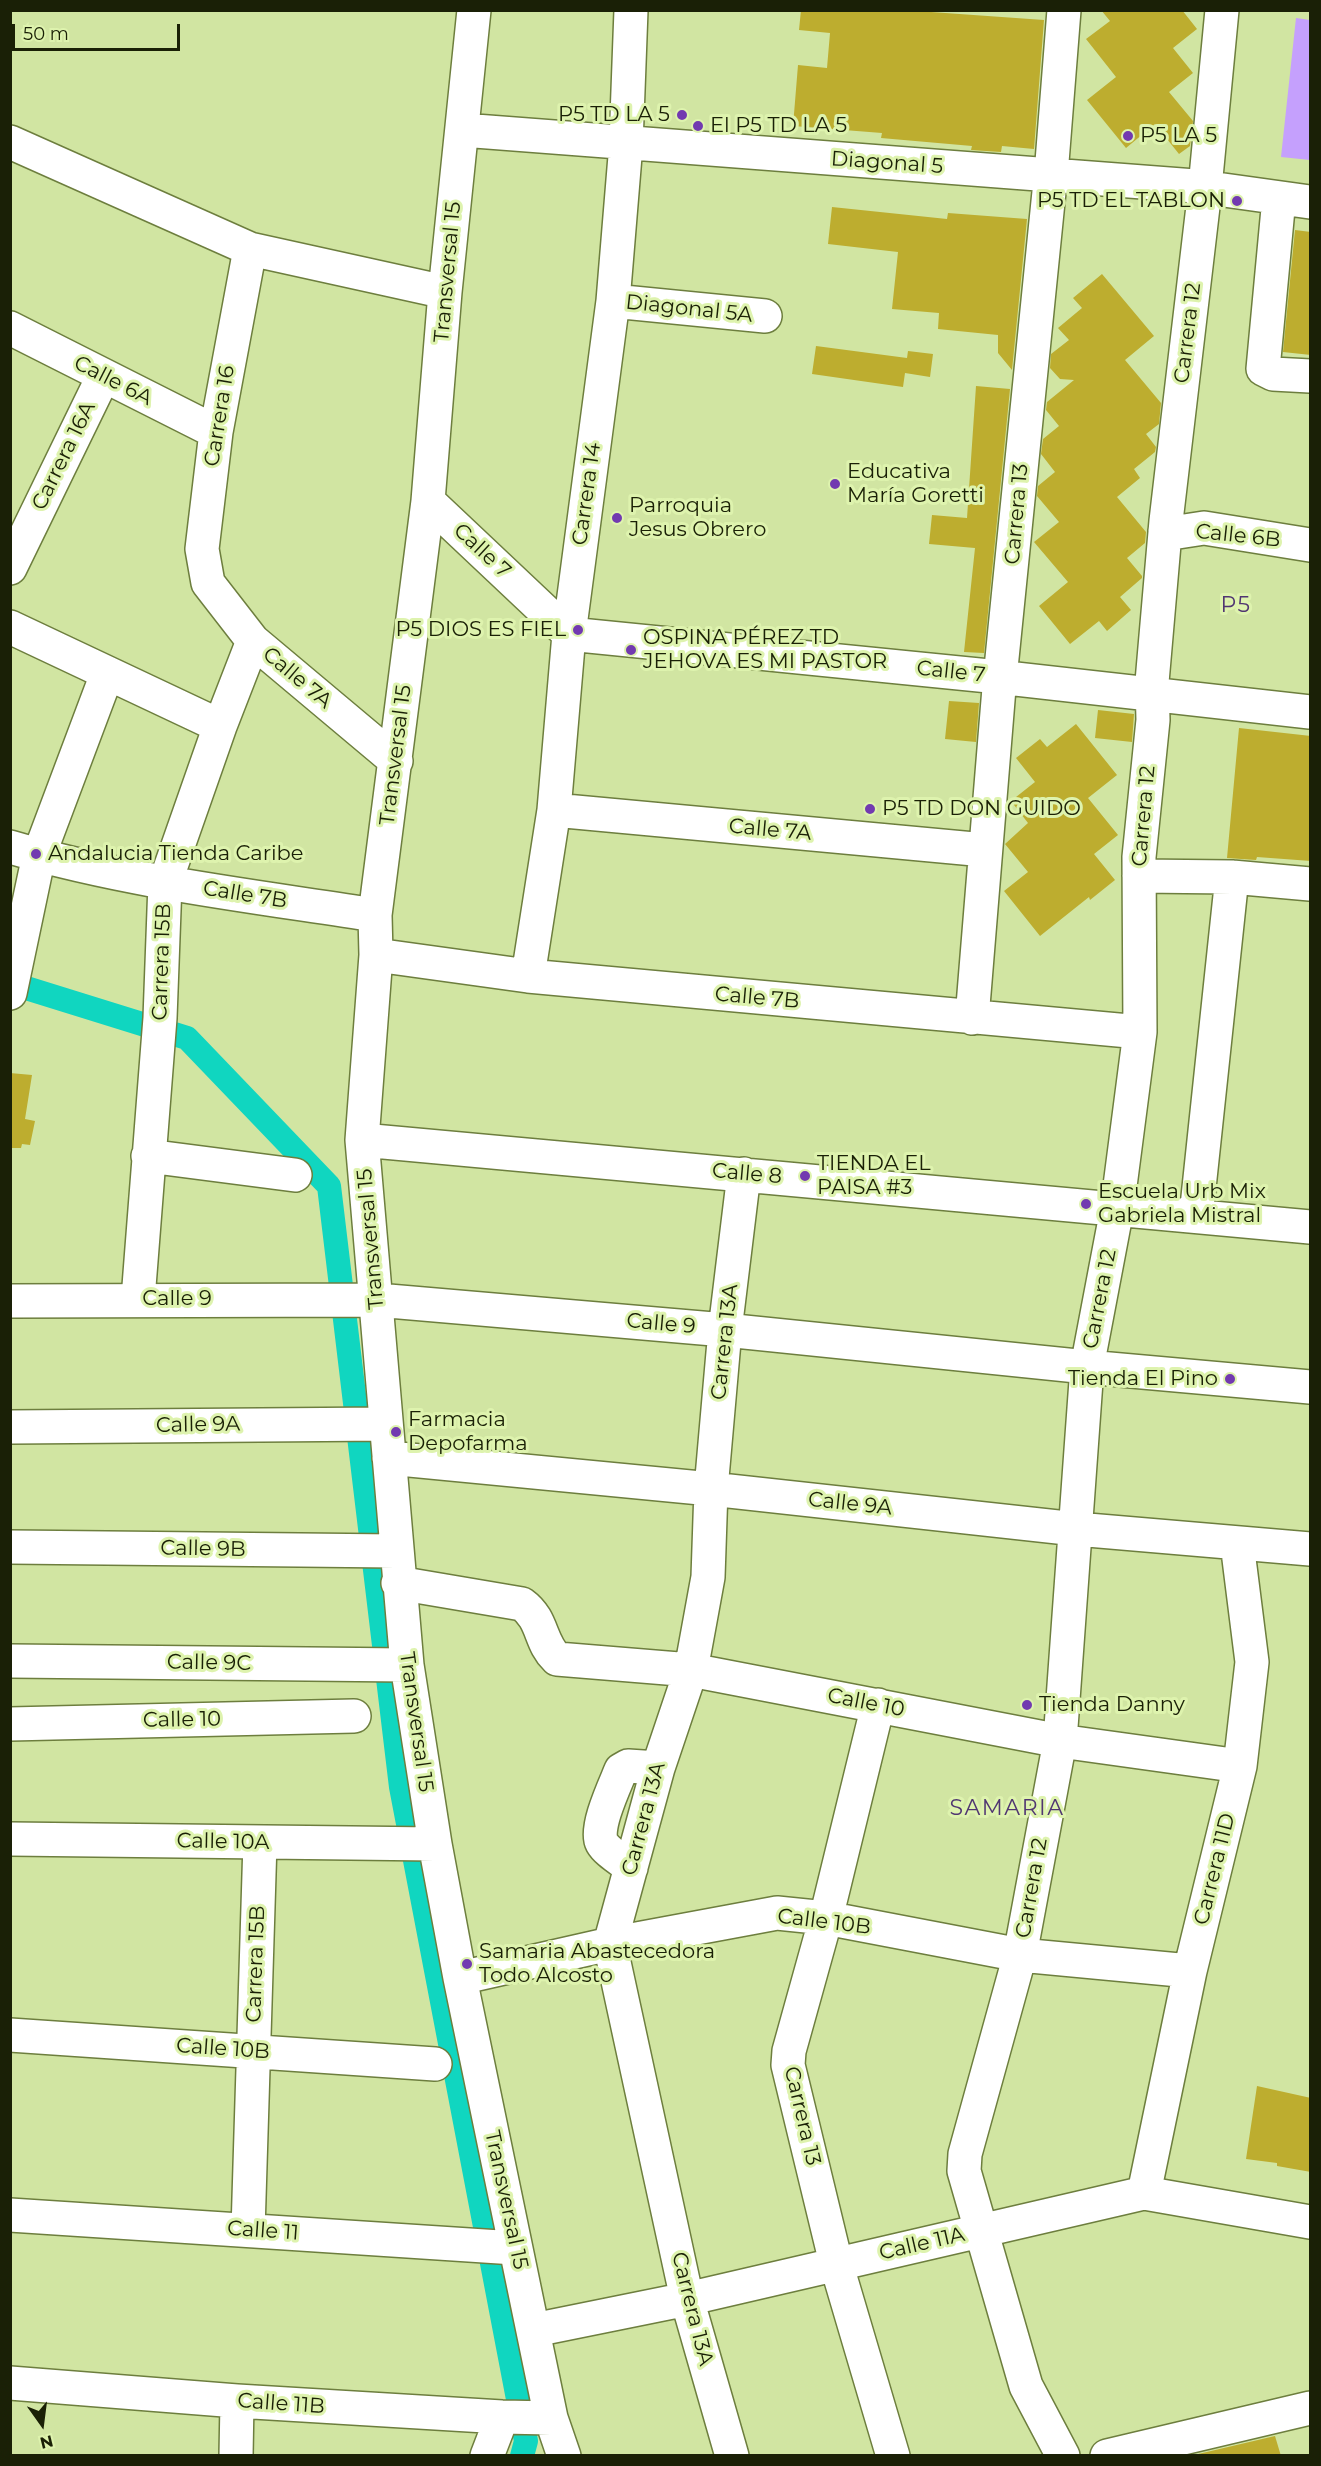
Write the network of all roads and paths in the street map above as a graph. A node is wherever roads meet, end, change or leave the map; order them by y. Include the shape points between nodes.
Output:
1 (474, 10) edge
2 (632, 10) edge
3 (1064, 10) edge
4 (1222, 10) edge
5 (462, 130) junction
6 (10, 142) edge
7 (626, 144) junction
8 (1050, 175) junction
9 (1206, 187) junction
10 (1295, 200) edge
11 (250, 249) junction
12 (445, 292) junction
13 (613, 301) junction
14 (765, 316) dead end
15 (10, 328) edge
16 (103, 376) junction
17 (1311, 376) edge
18 (216, 432) junction
19 (428, 501) junction
20 (1165, 531) junction
21 (1311, 545) edge
22 (10, 568) edge
23 (208, 583) joint
24 (10, 627) edge
25 (569, 633) junction
26 (253, 641) junction
27 (107, 674) junction
28 (1001, 677) junction
29 (1166, 695) junction
30 (1311, 712) edge
31 (220, 726) junction
32 (396, 761) junction
33 (554, 810) junction
34 (985, 850) junction
35 (25, 851) edge
36 (1139, 876) junction
37 (1232, 876) junction
38 (165, 883) junction
39 (1311, 884) edge
40 (375, 915) junction
41 (376, 955) junction
42 (528, 976) junction
43 (13, 981) edge
44 (972, 1018) junction
45 (1140, 1032) junction
46 (362, 1140) junction
47 (148, 1156) junction
48 (744, 1174) junction
49 (295, 1175) dead end
50 (1117, 1209) junction
51 (1196, 1216) junction
52 (1311, 1227) edge
53 (138, 1299) junction
54 (368, 1299) junction
55 (10, 1301) edge
56 (725, 1330) junction
57 (1087, 1367) junction
58 (1311, 1387) edge
59 (364, 1424) junction
60 (10, 1427) edge
61 (389, 1458) junction
62 (711, 1489) junction
63 (1076, 1529) junction
64 (1238, 1543) junction
65 (10, 1547) edge
66 (1311, 1549) edge
67 (385, 1559) junction
68 (522, 1604) joint
69 (10, 1661) edge
70 (393, 1665) junction
71 (691, 1670) junction
72 (878, 1706) junction
73 (354, 1716) dead end
74 (10, 1724) edge
75 (1059, 1741) junction
76 (1240, 1766) junction
77 (10, 1839) edge
78 (261, 1842) junction
79 (420, 1844) junction
80 (826, 1918) junction
81 (610, 1944) junction
82 (1020, 1955) junction
83 (1190, 1971) junction
84 (460, 1978) junction
85 (10, 2035) edge
86 (254, 2052) junction
87 (435, 2064) dead end
88 (1144, 2193) junction
89 (10, 2215) edge
90 (1311, 2222) edge
91 (248, 2230) junction
92 (982, 2231) junction
93 (496, 2248) junction
94 (836, 2264) junction
95 (687, 2299) junction
96 (534, 2330) junction
97 (10, 2383) edge
98 (237, 2401) junction
99 (1311, 2408) edge
100 (525, 2418) junction
101 (236, 2456) edge
102 (487, 2456) edge
103 (564, 2456) edge
104 (732, 2456) edge
105 (893, 2456) edge
106 (1064, 2456) edge
107 (1107, 2456) edge

1 - 5 street, Transversal 15
2 - 7 street, Carrera 14
3 - 8 street, Carrera 13
4 - 9 street, Carrera 12
5 - 7 street, Diagonal 5
5 - 12 street, Transversal 15
6 - 11 street
7 - 8 street, Diagonal 5
7 - 13 street, Carrera 14
8 - 9 street, Diagonal 5
8 - 28 street, Carrera 13
9 - 10 street, Diagonal 5
9 - 20 street, Carrera 12
10 - 17 street via 1263,369 1273,374
11 - 12 street
11 - 18 street, Carrera 16
12 - 19 street, Transversal 15
13 - 14 street, Diagonal 5A
13 - 25 street, Carrera 14
15 - 16 street, Calle 6A
16 - 18 street, Calle 6A
16 - 22 street, Carrera 16A
18 - 23 street, Carrera 16 via 202,549
19 - 25 street, Calle 7
19 - 32 street, Transversal 15
20 - 21 street, Calle 6B via 1219,530
20 - 29 street, Carrera 12
23 - 26 street, Calle 7A
24 - 27 street
25 - 28 street, Calle 7
25 - 33 street, Carrera 14
26 - 31 street, Carrera 15B
26 - 32 street, Calle 7A
27 - 31 street
27 - 35 street
28 - 29 street, Calle 7
28 - 34 street, Carrera 13
29 - 30 street, Calle 7
29 - 36 street, Carrera 12 via 1154,720
31 - 38 street, Carrera 15B
32 - 40 street, Transversal 15
33 - 34 street, Calle 7A
33 - 42 street, Carrera 14
34 - 44 street, Carrera 13
35 - 38 street, Calle 7B
35 - 43 street
36 - 37 street
36 - 45 street, Carrera 12
37 - 39 street
37 - 51 street
38 - 40 street, Calle 7B
38 - 47 street, Carrera 15B via 160,1028
40 - 41 street, Transversal 15
41 - 42 street, Calle 7B
41 - 46 street, Transversal 15
42 - 44 street, Calle 7B
44 - 45 street, Calle 7B
45 - 50 street, Carrera 12
46 - 48 street, Calle 8
46 - 54 street, Transversal 15
47 - 49 street
47 - 53 street, Carrera 15B
48 - 50 street, Calle 8
48 - 56 street, Carrera 13A
50 - 51 street, Calle 8
50 - 57 street, Carrera 12
51 - 52 street, Calle 8
53 - 54 street, Calle 9
53 - 55 street, Calle 9
54 - 56 street, Calle 9
54 - 59 street, Transversal 15
56 - 57 street, Calle 9
56 - 62 street, Carrera 13A
57 - 58 street, Calle 9
57 - 63 street, Carrera 12
59 - 60 street, Calle 9A
59 - 61 street, Transversal 15
61 - 62 street, Calle 9A
61 - 67 street, Transversal 15
62 - 63 street, Calle 9A
62 - 71 street, Carrera 13A via 708,1576
63 - 64 street, Calle 9A
63 - 75 street, Carrera 12
64 - 66 street, Calle 9A
64 - 76 street, Carrera 11D via 1252,1662
65 - 67 street, Calle 9B
67 - 68 street, Calle 9B
67 - 70 street, Transversal 15
68 - 71 street, Calle 10 via 533,1612 549,1652 557,1659
69 - 70 street, Calle 9C
70 - 79 street, Transversal 15
71 - 72 street, Calle 10
71 - 81 street, Carrera 13A via 658,1768
72 - 75 street, Calle 10
72 - 80 street, Carrera 13
73 - 74 street, Calle 10
75 - 76 street, Calle 10
75 - 82 street, Carrera 12
76 - 83 street, Carrera 11D
77 - 78 street, Calle 10A
78 - 79 street, Calle 10A
78 - 86 street, Carrera 15B
79 - 84 street, Transversal 15
80 - 81 street, Calle 10B via 777,1913
80 - 82 street, Calle 10B
80 - 94 street, Carrera 13 via 788,2065
81 - 84 street, Calle 10B
81 - 95 street, Carrera 13A
82 - 83 street, Calle 10B
82 - 92 street, Carrera 12 via 965,2154 964,2171
83 - 88 street, Carrera 11D
84 - 93 street, Transversal 15
85 - 86 street, Calle 10B
86 - 87 street, Calle 10B
86 - 91 street, Carrera 15B
88 - 90 street, Calle 11A
88 - 92 street, Calle 11A
89 - 91 street, Calle 11
91 - 93 street, Calle 11
92 - 94 street, Calle 11A
92 - 106 street, Carrera 12 via 1026,2386
93 - 96 street, Transversal 15
94 - 95 street, Calle 11A
94 - 105 street, Carrera 13
95 - 96 street, Calle 11A
95 - 104 street, Carrera 13A
96 - 100 street, Transversal 15
97 - 98 street, Calle 11B
98 - 100 street, Calle 11B
98 - 101 street
99 - 107 street
100 - 102 street
100 - 103 street, Transversal 15

